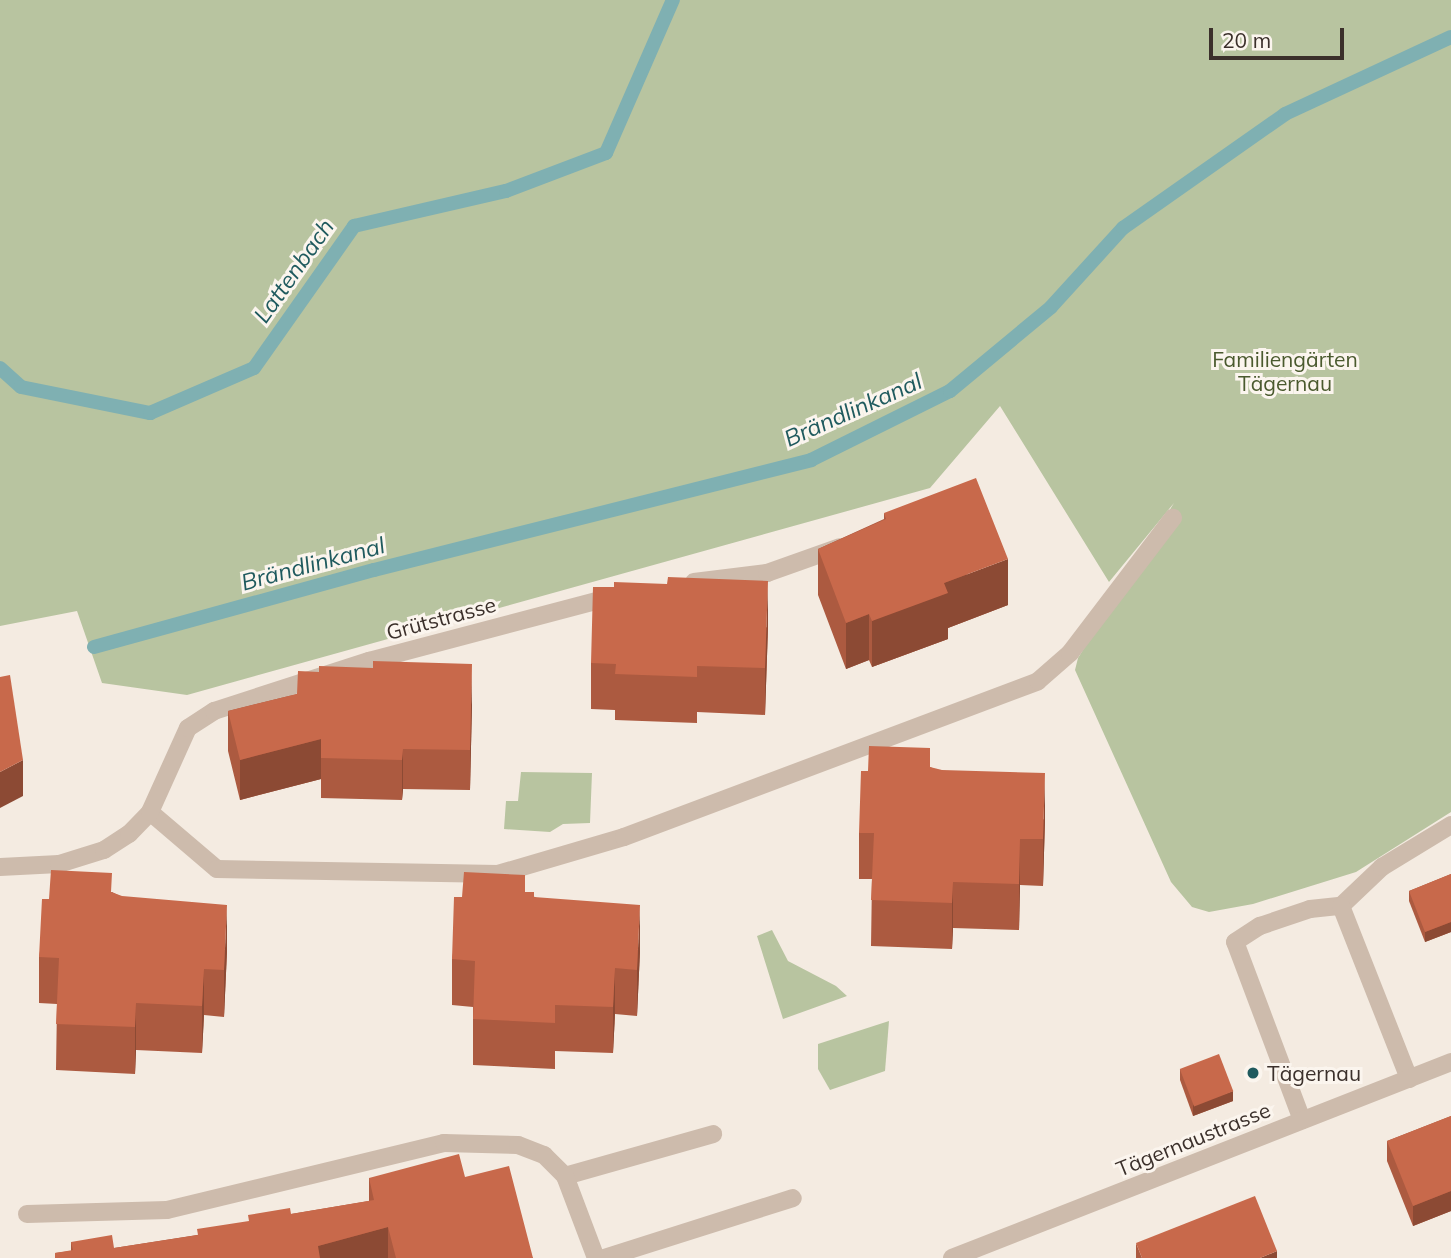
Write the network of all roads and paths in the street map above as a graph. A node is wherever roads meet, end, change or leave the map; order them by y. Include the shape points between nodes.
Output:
1 (1174, 517) dead end
2 (857, 540) edge
3 (680, 583) edge
4 (631, 593) edge
5 (150, 812) junction
6 (1451, 825) edge
7 (0, 867) edge
8 (1341, 906) junction
9 (1451, 1062) edge
10 (1409, 1079) junction
11 (1302, 1120) junction
12 (713, 1133) dead end
13 (565, 1175) junction
14 (793, 1198) dead end
15 (27, 1214) dead end
16 (596, 1258) edge
17 (604, 1258) edge
18 (952, 1258) edge

1 - 5 street via 1070,653 1038,681 624,837 498,874 217,869
2 - 3 street via 767,573
4 - 5 street, Grütstrasse via 369,661 214,711 188,728
5 - 7 street, Grütstrasse via 129,834 104,850 59,864
6 - 8 street via 1382,867
8 - 10 street
8 - 11 street via 1298,913 1260,926 1235,943
9 - 10 street, Tägernaustrasse
10 - 11 street, Tägernaustrasse
11 - 18 street, Tägernaustrasse
12 - 13 street
13 - 15 street via 544,1154 518,1145 444,1143 167,1210
13 - 16 street
14 - 17 street

